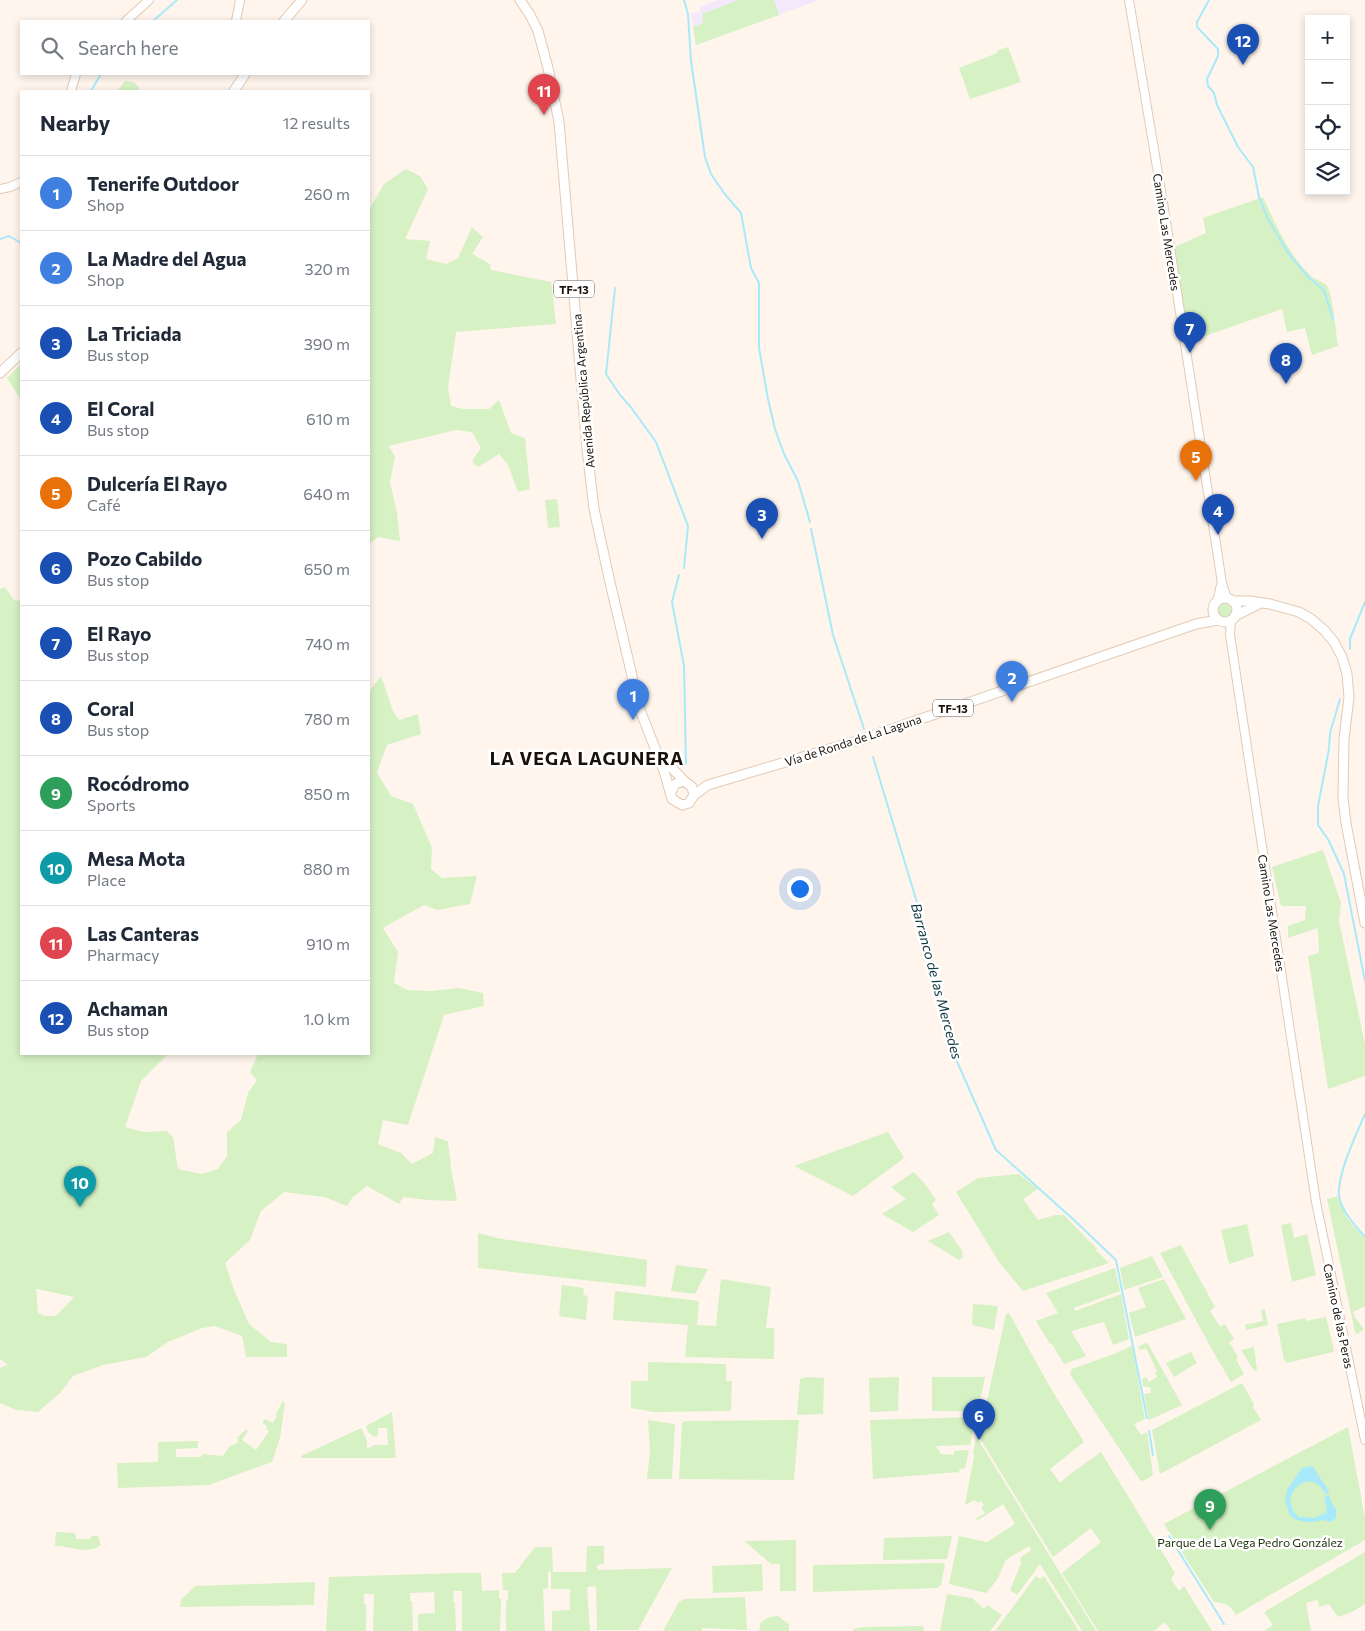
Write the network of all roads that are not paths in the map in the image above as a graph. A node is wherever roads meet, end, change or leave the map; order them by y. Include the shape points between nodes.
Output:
1 (149, 0) edge
2 (240, 0) edge
3 (302, 0) edge
4 (520, 0) edge
5 (1129, 0) edge
6 (127, 20) edge
7 (236, 20) edge
8 (285, 20) edge
9 (76, 75) edge
10 (242, 76) edge
11 (71, 90) edge
12 (235, 90) edge
13 (20, 182) edge
14 (0, 189) edge
15 (20, 354) edge
16 (0, 373) edge
17 (1222, 583) junction
18 (1230, 600) junction
19 (1215, 604) junction
20 (1259, 604) junction
21 (1233, 618) junction
22 (1220, 621) junction
23 (1196, 624) junction
24 (1230, 635) junction
25 (657, 752) junction
26 (687, 782) junction
27 (708, 785) junction
28 (671, 792) junction
29 (694, 795) junction
30 (1365, 924) edge
31 (1314, 1191) joint
32 (1365, 1440) edge

1 - 6 main road
2 - 7 main road
3 - 8 main road
4 - 25 main road, Avenida República Argentina / TF-13 via 538,31 559,122 594,509 640,710
5 - 17 main road, Camino Las Mercedes
9 - 11 main road
10 - 12 main road
13 - 14 main road
15 - 16 main road
17 - 18 main road, Camino Las Mercedes
17 - 19 main road, Camino Las Mercedes
18 - 19 main road, TF-13
18 - 20 main road, TF-13
18 - 21 main road via 1236,608
19 - 22 main road via 1214,614
19 - 23 main road, Vía de Ronda de La Laguna / TF-13
20 - 21 main road, TF-13
20 - 30 main road, TF-13 via 1284,607 1311,619 1329,636 1342,657 1349,697 1344,739 1343,798
21 - 22 main road, TF-13
21 - 24 main road, Camino Las Mercedes
22 - 23 main road, Vía de Ronda de La Laguna / TF-13
22 - 24 main road, Camino Las Mercedes
23 - 27 main road, Vía de Ronda de La Laguna / TF-13 via 863,739
24 - 31 main road, Camino Las Mercedes
25 - 26 main road, Avenida República Argentina / TF-13
25 - 28 main road, Avenida República Argentina / TF-13
26 - 27 main road, Vía de Ronda de La Laguna / TF-13
26 - 28 main road via 675,784
26 - 29 main road, TF-13 via 692,786
27 - 29 main road, Vía de Ronda de La Laguna / TF-13
28 - 29 main road, TF-13 via 672,799 682,805 689,803
31 - 32 main road, Camino de las Peras

